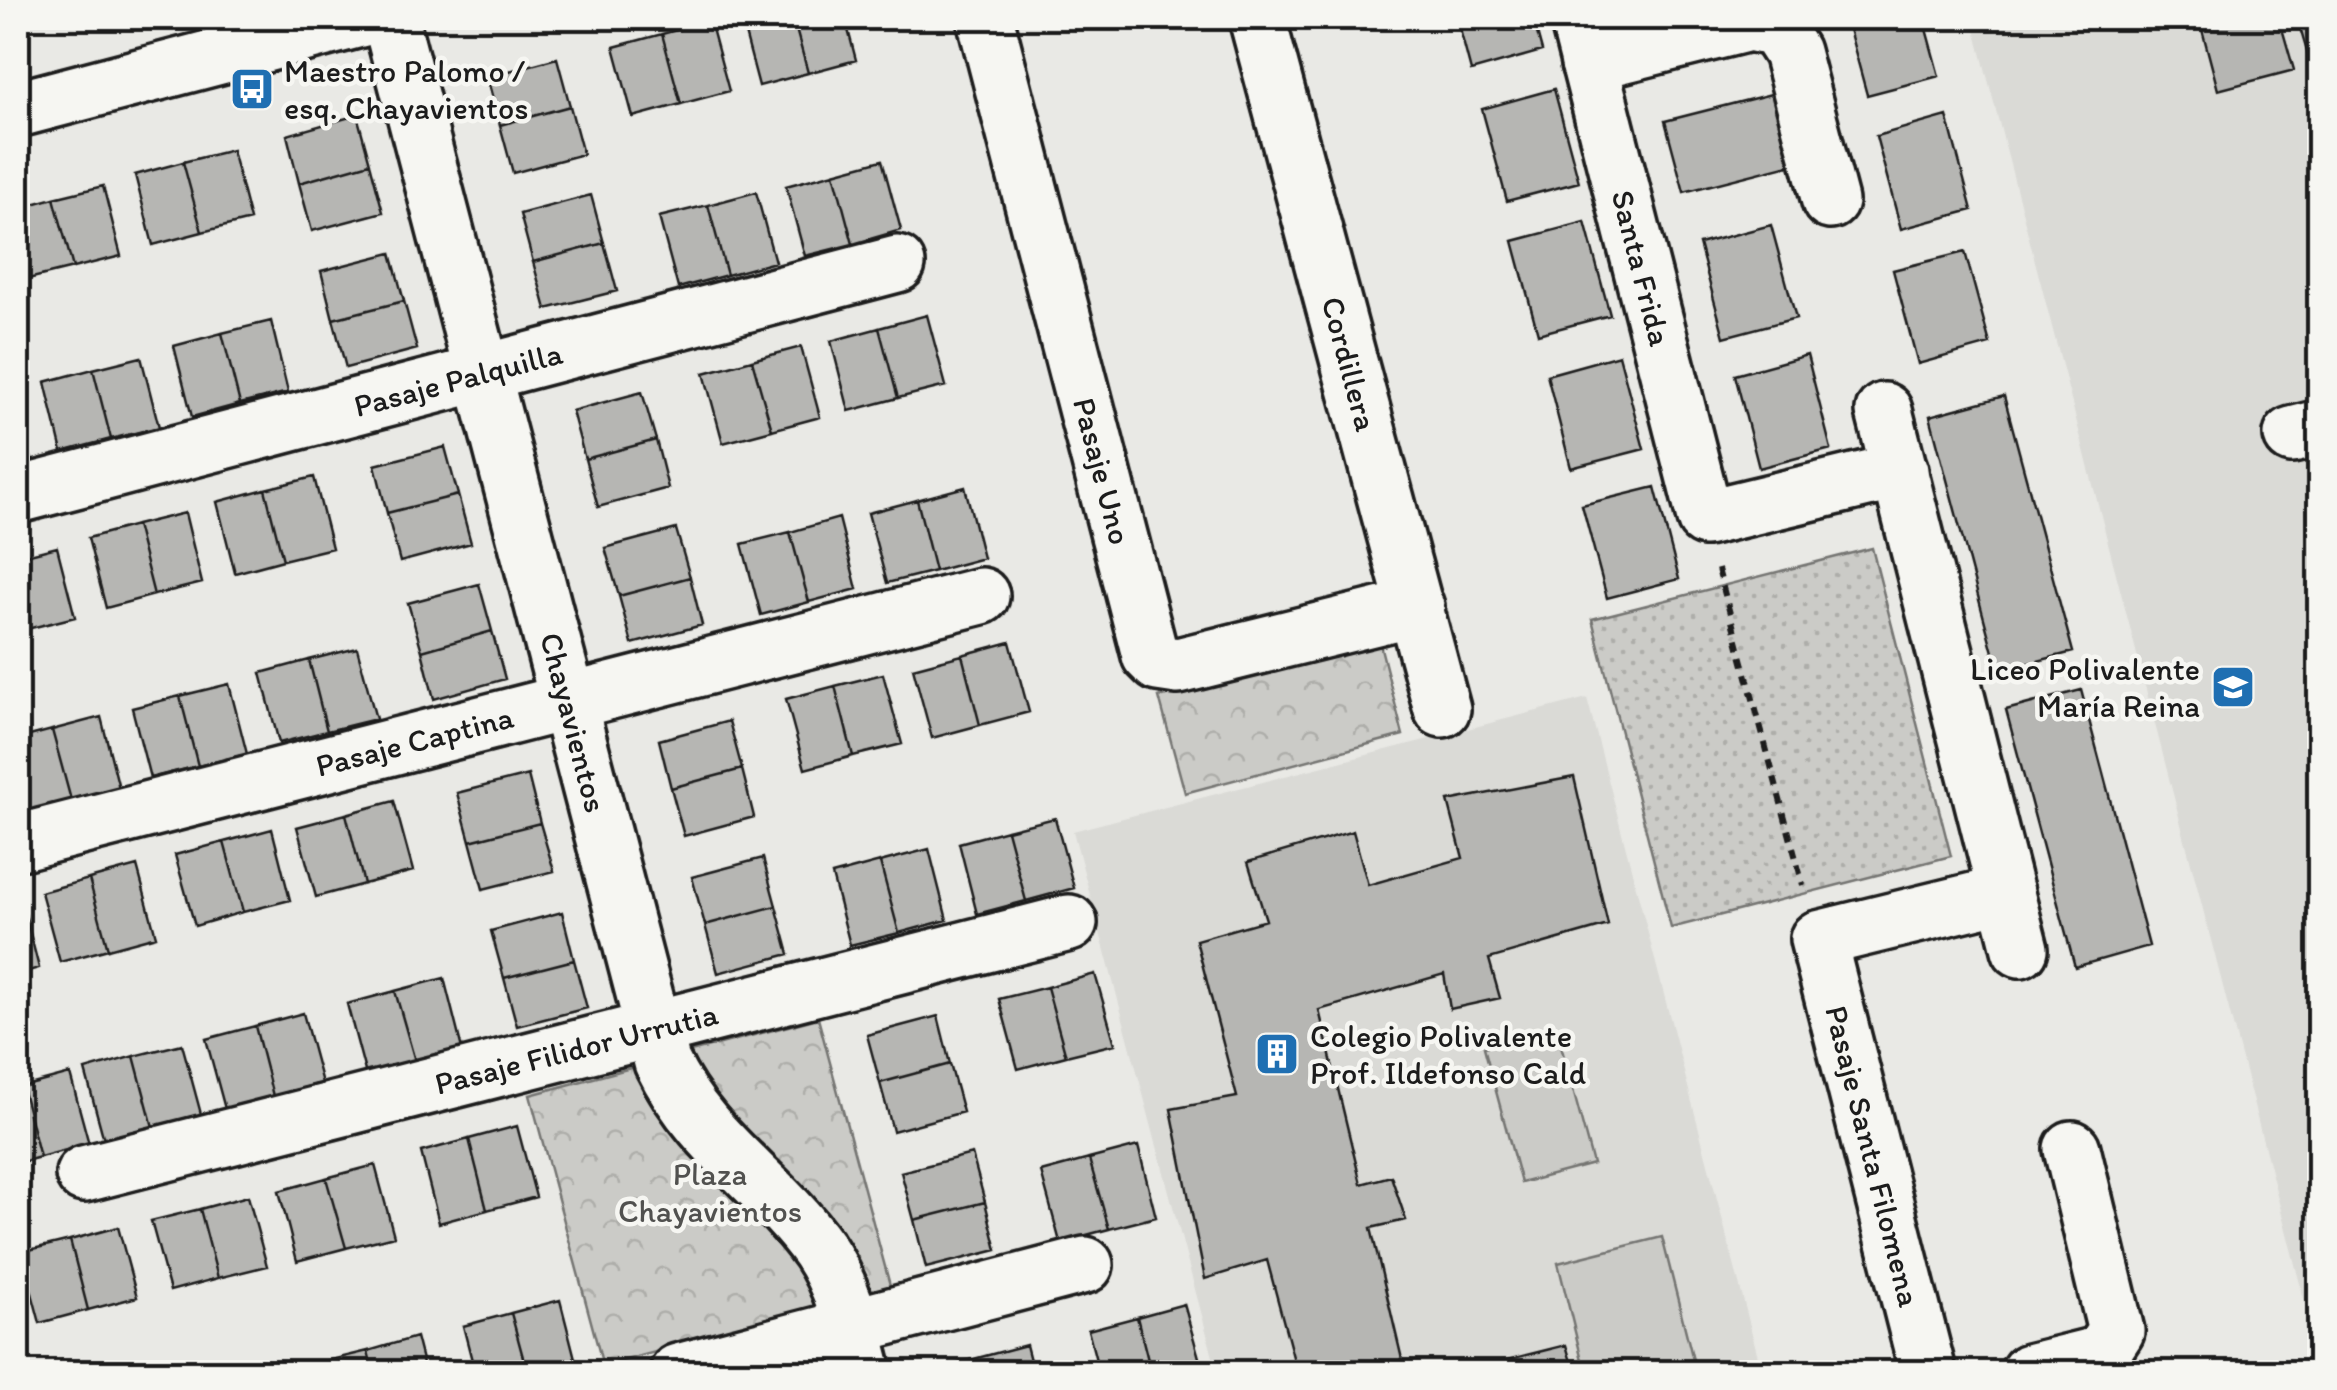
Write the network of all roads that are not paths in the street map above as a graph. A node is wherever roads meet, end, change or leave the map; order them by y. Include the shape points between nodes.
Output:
1 (364, 18) edge
2 (390, 18) edge
3 (985, 18) edge
4 (1257, 18) edge
5 (231, 34) edge
6 (1584, 40) edge
7 (18, 109) edge
8 (1830, 201) dead end
9 (897, 264) dead end
10 (482, 374) junction
11 (1884, 411) dead end
12 (1900, 472) junction
13 (18, 495) edge
14 (981, 596) dead end
15 (1416, 607) junction
16 (567, 702) junction
17 (1442, 709) dead end
18 (25, 841) dead end
19 (2006, 893) junction
20 (1068, 923) dead end
21 (2020, 949) dead end
22 (651, 1028) junction
23 (2072, 1148) dead end
24 (84, 1174) dead end
25 (1085, 1265) dead end
26 (858, 1350) edge
27 (678, 1372) edge
28 (1928, 1372) edge
29 (2029, 1372) edge

1 - 5 street
2 - 10 street, Chayavientos
3 - 15 street, Pasaje Uno via 1150,655 1158,664 1178,666
4 - 15 street, Cordillera
5 - 7 street
6 - 8 street via 1749,23 1776,29 1791,52
6 - 12 street, Santa Frida via 1705,518
9 - 10 street, Pasaje Palquilla
10 - 13 street, Pasaje Palquilla
10 - 16 street, Chayavientos
11 - 12 street
12 - 19 street
14 - 16 street, Pasaje Captina
15 - 17 street, Cordillera
16 - 18 street, Pasaje Captina
16 - 22 street, Chayavientos
19 - 21 street
19 - 28 street, Pasaje Santa Filomena via 1818,939
20 - 22 street, Pasaje Filidor Urrutia
22 - 24 street, Pasaje Filidor Urrutia
22 - 26 street, Chayavientos via 695,1120 818,1250 843,1296
23 - 29 street via 2116,1331 2101,1354
25 - 26 street
26 - 27 street

